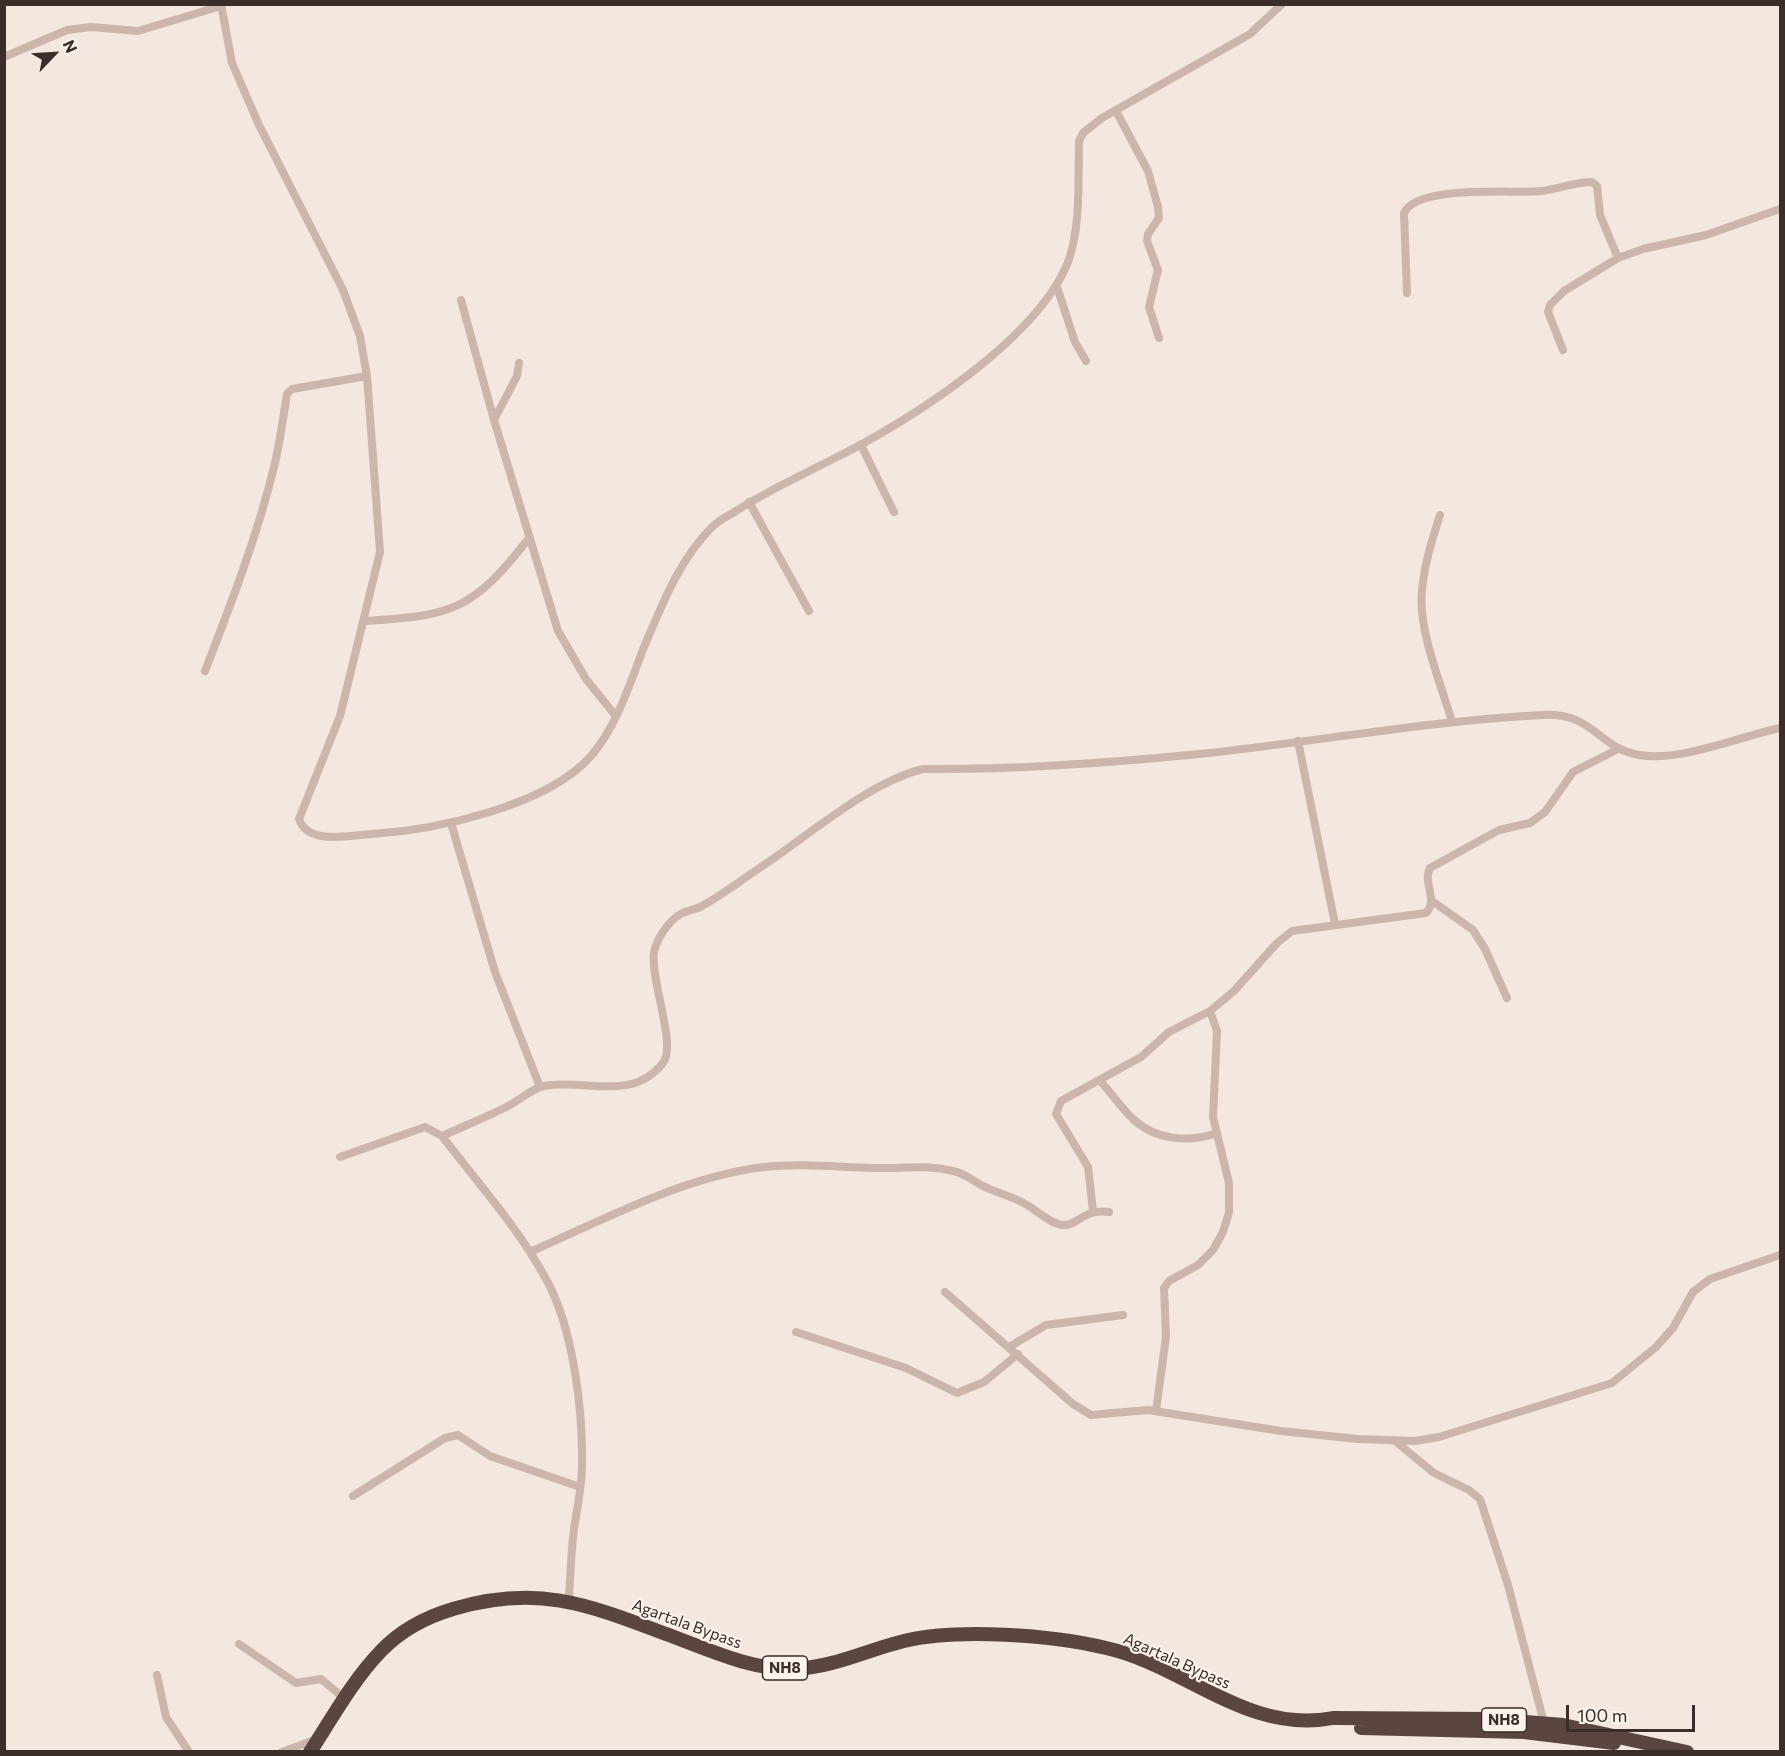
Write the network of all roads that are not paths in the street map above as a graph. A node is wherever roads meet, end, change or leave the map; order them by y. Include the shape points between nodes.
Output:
1 (1281, 4) edge
2 (221, 5) edge
3 (4, 57) edge
4 (1116, 111) junction
5 (1780, 209) edge
6 (1618, 258) junction
7 (1057, 287) junction
8 (1407, 294) dead end
9 (462, 300) dead end
10 (1159, 338) dead end
11 (1563, 350) dead end
12 (1086, 361) dead end
13 (519, 363) dead end
14 (367, 376) junction
15 (494, 420) junction
16 (861, 445) junction
17 (749, 502) junction
18 (894, 512) dead end
19 (1440, 515) dead end
20 (529, 538) junction
21 (809, 611) dead end
22 (364, 621) junction
23 (205, 671) dead end
24 (615, 715) junction
25 (1452, 722) junction
26 (1780, 728) edge
27 (1298, 741) junction
28 (1618, 749) junction
29 (452, 823) junction
30 (1432, 901) junction
31 (1335, 924) junction
32 (1507, 998) dead end
33 (1210, 1011) junction
34 (1099, 1080) junction
35 (540, 1087) junction
36 (1217, 1133) junction
37 (442, 1136) junction
38 (340, 1157) dead end
39 (1093, 1210) junction
40 (1109, 1212) dead end
41 (530, 1252) junction
42 (1780, 1255) edge
43 (945, 1292) dead end
44 (1123, 1315) dead end
45 (796, 1332) dead end
46 (1008, 1347) junction
47 (1018, 1354) junction
48 (1156, 1411) junction
49 (1395, 1441) junction
50 (580, 1487) junction
51 (353, 1496) dead end
52 (569, 1601) junction
53 (239, 1644) dead end
54 (157, 1675) dead end
55 (345, 1699) junction
56 (1319, 1721) junction
57 (1544, 1723) junction
58 (319, 1738) junction
59 (189, 1752) edge
60 (282, 1752) edge
61 (309, 1752) edge
62 (1652, 1752) edge
63 (1687, 1752) edge

1 - 4 street via 1250,34
2 - 3 street via 138,31 91,27 67,30
2 - 14 street via 232,63 255,117 343,290 360,336
4 - 7 street via 1089,127 1079,141 1072,249
4 - 10 street via 1148,171 1158,207 1159,218 1147,241 1158,270 1149,307
5 - 6 street via 1706,236
6 - 8 street via 1602,222 1597,186 1592,182 1529,192 1464,193 1407,207
6 - 11 street via 1564,291 1550,305 1548,312
7 - 12 street via 1075,342
7 - 16 street via 983,363
9 - 15 street
13 - 15 street via 517,376
14 - 22 street via 380,543
14 - 23 street via 292,389 287,394 275,465 256,532
15 - 20 street
16 - 17 street
16 - 18 street
17 - 21 street
17 - 24 street via 712,528 676,576
19 - 25 street via 1426,563 1422,614
20 - 22 street via 500,574 461,605 420,617
20 - 24 street via 558,631 586,679
22 - 29 street via 337,724 301,810 300,824 311,834 340,836 407,832
24 - 29 street via 592,754 576,772 559,783
25 - 27 street
25 - 28 street via 1562,715 1579,720
26 - 28 street via 1663,756
27 - 31 street
27 - 35 street via 1200,754 906,773 668,925 654,953 669,1049 664,1063 651,1075 642,1082 621,1087
28 - 30 street via 1573,772 1545,812 1530,823 1499,830 1430,868 1427,880
29 - 35 street via 495,972
30 - 31 street via 1426,914
30 - 32 street via 1459,918 1479,939
31 - 33 street via 1301,928 1284,936 1234,991
33 - 34 street via 1169,1032 1141,1057
33 - 36 street via 1217,1031 1212,1102
34 - 36 street via 1132,1119 1147,1130 1194,1138
34 - 39 street via 1061,1101 1056,1109 1058,1120 1088,1167
35 - 37 street
36 - 48 street via 1229,1183 1229,1212 1213,1250 1164,1288 1166,1337
37 - 38 street via 424,1127
37 - 41 street
39 - 40 street
39 - 41 street via 1067,1224 1058,1224 970,1177 929,1166 781,1166 736,1173 679,1189
41 - 50 street via 558,1303 574,1369 582,1440
42 - 49 street via 1710,1279 1693,1292 1673,1328 1656,1347 1612,1383 1459,1432
43 - 46 street
44 - 46 street via 1046,1325
45 - 47 street via 906,1368 957,1393 984,1382
46 - 47 street
47 - 48 street via 1088,1414
48 - 49 street via 1281,1431
49 - 57 street via 1434,1473 1480,1499 1508,1585
50 - 51 street via 490,1456 458,1435 429,1447
50 - 52 street
52 - 55 highway, Agartala Bypass / NH8 via 501,1597 425,1620 402,1632 381,1650
52 - 56 highway, Agartala Bypass / NH8 via 734,1659 794,1669 832,1664 906,1641 944,1636 1023,1638 1095,1646 1142,1659 1251,1711
53 - 55 street via 296,1683 321,1679
54 - 59 street via 166,1717
55 - 58 highway, Agartala Bypass / NH8
56 - 57 highway, Agartala Bypass / NH8 via 1454,1718
56 - 62 highway, Agartala Bypass / NH8 via 1332,1727 1577,1737
57 - 63 highway, Agartala Bypass / NH8 via 1585,1728
58 - 60 street
58 - 61 highway, Agartala Bypass / NH8

